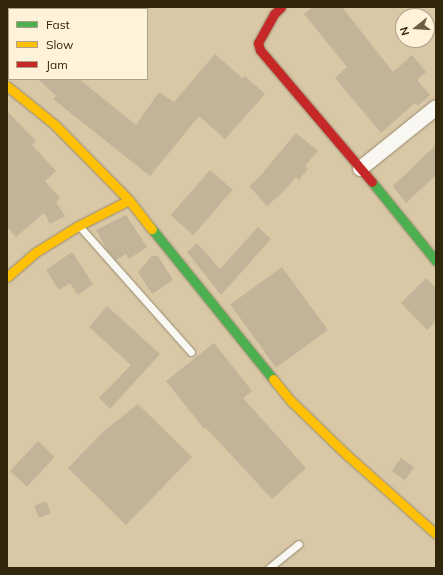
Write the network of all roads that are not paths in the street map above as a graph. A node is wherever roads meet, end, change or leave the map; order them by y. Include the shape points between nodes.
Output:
1 (272, 9) edge
2 (7, 86) edge
3 (436, 108) edge
4 (360, 168) junction
5 (129, 200) junction
6 (78, 226) junction
7 (436, 261) edge
8 (7, 277) edge
9 (191, 352) dead end
10 (436, 534) edge
11 (299, 544) dead end
12 (269, 568) edge

1 - 4 street via 258,43 260,50
2 - 5 street via 55,126
3 - 4 street
4 - 7 street
5 - 6 street
5 - 10 street via 291,401 347,456
6 - 8 street via 36,252
6 - 9 lane
11 - 12 lane

